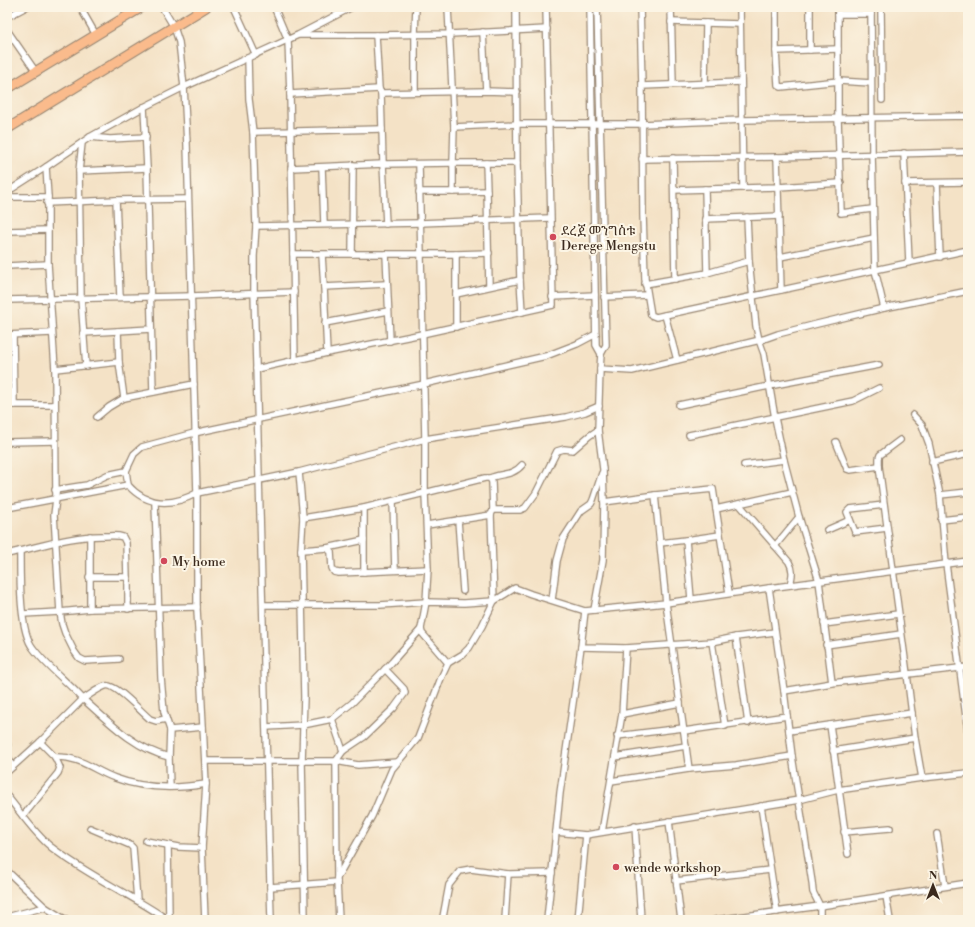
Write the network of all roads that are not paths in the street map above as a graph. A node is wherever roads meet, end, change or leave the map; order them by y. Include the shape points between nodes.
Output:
1 (10, 7) edge
2 (26, 7) edge
3 (80, 7) edge
4 (142, 7) edge
5 (162, 7) edge
6 (206, 7) edge
7 (234, 7) edge
8 (274, 7) edge
9 (352, 7) edge
10 (416, 7) edge
11 (448, 7) edge
12 (516, 7) edge
13 (546, 7) edge
14 (590, 7) edge
15 (597, 7) edge
16 (640, 7) edge
17 (671, 7) edge
18 (740, 7) edge
19 (776, 7) edge
20 (810, 7) edge
21 (838, 7) edge
22 (871, 7) edge
23 (881, 7) edge
24 (838, 14) junction
25 (871, 14) junction
26 (7, 17) edge
27 (671, 22) junction
28 (706, 23) junction
29 (740, 24) junction
30 (174, 27) junction
31 (547, 29) junction
32 (7, 30) edge
33 (515, 30) junction
34 (482, 32) junction
35 (96, 34) junction
36 (415, 34) junction
37 (450, 34) junction
38 (376, 35) junction
39 (298, 36) junction
40 (288, 40) junction
41 (838, 49) junction
42 (810, 50) junction
43 (776, 51) junction
44 (256, 55) junction
45 (248, 58) junction
46 (36, 72) junction
47 (741, 82) junction
48 (839, 82) junction
49 (705, 83) junction
50 (673, 84) junction
51 (871, 84) junction
52 (642, 86) junction
53 (184, 87) junction
54 (7, 89) edge
55 (380, 91) junction
56 (486, 91) junction
57 (415, 92) junction
58 (517, 92) junction
59 (452, 93) junction
60 (290, 94) junction
61 (882, 100) dead end
62 (144, 107) junction
63 (871, 117) junction
64 (838, 118) junction
65 (968, 118) edge
66 (743, 120) junction
67 (599, 123) junction
68 (517, 124) junction
69 (549, 124) junction
70 (592, 124) junction
71 (642, 124) junction
72 (454, 127) junction
73 (7, 128) edge
74 (382, 129) junction
75 (290, 131) junction
76 (253, 132) junction
77 (146, 136) junction
78 (90, 137) junction
79 (82, 143) junction
80 (968, 152) edge
81 (904, 153) junction
82 (839, 154) junction
83 (872, 154) junction
84 (744, 157) junction
85 (777, 157) junction
86 (673, 158) junction
87 (642, 159) junction
88 (453, 163) junction
89 (486, 163) junction
90 (518, 163) junction
91 (383, 164) junction
92 (419, 164) junction
93 (353, 165) junction
94 (46, 167) junction
95 (322, 167) junction
96 (147, 168) junction
97 (291, 168) junction
98 (79, 171) junction
99 (968, 182) edge
100 (840, 183) junction
101 (905, 183) junction
102 (937, 183) junction
103 (744, 188) junction
104 (778, 188) junction
105 (705, 189) junction
106 (674, 190) junction
107 (487, 191) junction
108 (7, 192) edge
109 (419, 192) junction
110 (453, 192) junction
111 (48, 196) junction
112 (7, 197) edge
113 (188, 199) junction
114 (116, 200) junction
115 (148, 200) junction
116 (80, 202) junction
117 (47, 204) junction
118 (872, 209) junction
119 (779, 216) junction
120 (747, 217) junction
121 (550, 218) junction
122 (706, 219) junction
123 (519, 220) junction
124 (488, 221) junction
125 (420, 223) junction
126 (324, 224) junction
127 (386, 224) junction
128 (292, 225) junction
129 (353, 225) junction
130 (256, 226) junction
131 (48, 230) junction
132 (7, 231) edge
133 (874, 238) junction
134 (968, 250) edge
135 (488, 253) junction
136 (294, 254) junction
137 (352, 254) junction
138 (386, 254) junction
139 (456, 254) junction
140 (322, 255) junction
141 (421, 255) junction
142 (780, 257) junction
143 (940, 257) junction
144 (749, 261) junction
145 (909, 262) junction
146 (48, 264) junction
147 (7, 266) edge
148 (874, 270) junction
149 (707, 273) junction
150 (674, 279) junction
151 (520, 280) junction
152 (386, 284) junction
153 (646, 284) junction
154 (489, 286) junction
155 (324, 287) junction
156 (781, 290) junction
157 (968, 291) edge
158 (294, 292) junction
159 (254, 294) junction
160 (456, 294) junction
161 (595, 294) junction
162 (647, 295) junction
163 (752, 295) junction
164 (192, 296) junction
165 (552, 296) junction
166 (120, 297) junction
167 (150, 297) junction
168 (604, 297) junction
169 (50, 298) junction
170 (81, 298) junction
171 (7, 300) edge
172 (884, 308) junction
173 (388, 311) junction
174 (522, 312) junction
175 (666, 315) junction
176 (325, 323) junction
177 (456, 327) junction
178 (152, 329) junction
179 (118, 331) junction
180 (52, 333) junction
181 (84, 333) junction
182 (422, 334) junction
183 (596, 334) junction
184 (10, 335) edge
185 (759, 340) junction
186 (390, 341) junction
187 (327, 353) junction
188 (601, 354) junction
189 (677, 360) junction
190 (295, 361) junction
191 (119, 362) junction
192 (879, 365) dead end
193 (86, 366) junction
194 (600, 368) junction
195 (55, 369) junction
196 (256, 369) junction
197 (194, 384) junction
198 (424, 384) junction
199 (769, 386) junction
200 (879, 388) dead end
201 (153, 392) junction
202 (124, 398) junction
203 (7, 405) edge
204 (14, 405) junction
205 (55, 405) junction
206 (679, 405) dead end
207 (599, 406) junction
208 (913, 415) dead end
209 (97, 417) dead end
210 (775, 418) junction
211 (257, 420) junction
212 (598, 430) junction
213 (194, 433) junction
214 (689, 435) dead end
215 (425, 439) junction
216 (900, 440) dead end
217 (56, 441) junction
218 (7, 442) edge
219 (836, 442) dead end
220 (968, 454) edge
221 (784, 460) junction
222 (932, 462) junction
223 (744, 464) dead end
224 (522, 465) dead end
225 (879, 466) junction
226 (603, 469) junction
227 (126, 471) junction
228 (299, 472) junction
229 (490, 478) junction
230 (260, 480) junction
231 (128, 485) junction
232 (55, 490) junction
233 (792, 492) junction
234 (968, 492) edge
235 (197, 493) junction
236 (425, 493) junction
237 (655, 495) junction
238 (940, 495) junction
239 (56, 499) junction
240 (393, 501) junction
241 (604, 502) junction
242 (155, 503) junction
243 (739, 504) junction
244 (884, 505) junction
245 (7, 508) edge
246 (364, 508) junction
247 (716, 509) junction
248 (492, 512) junction
249 (799, 517) junction
250 (968, 517) edge
251 (303, 518) junction
252 (458, 520) junction
253 (850, 520) junction
254 (942, 520) junction
255 (427, 525) junction
256 (887, 528) junction
257 (827, 530) dead end
258 (720, 534) junction
259 (90, 536) junction
260 (364, 540) junction
261 (686, 540) junction
262 (56, 542) junction
263 (660, 543) junction
264 (775, 546) junction
265 (327, 548) junction
266 (301, 550) junction
267 (20, 551) junction
268 (7, 554) edge
269 (968, 561) edge
270 (946, 564) junction
271 (428, 569) junction
272 (395, 570) junction
273 (364, 572) junction
274 (893, 572) junction
275 (89, 577) junction
276 (127, 577) junction
277 (819, 581) junction
278 (790, 585) junction
279 (769, 588) junction
280 (463, 591) dead end
281 (729, 593) junction
282 (692, 599) junction
283 (552, 600) junction
284 (494, 601) junction
285 (426, 602) junction
286 (666, 603) junction
287 (302, 604) junction
288 (263, 605) junction
289 (197, 607) junction
290 (158, 608) junction
291 (90, 609) junction
292 (128, 609) junction
293 (594, 610) junction
294 (585, 611) junction
295 (60, 612) junction
296 (23, 614) junction
297 (898, 614) junction
298 (824, 624) junction
299 (421, 628) junction
300 (775, 632) junction
301 (901, 634) junction
302 (736, 636) junction
303 (712, 642) junction
304 (672, 645) junction
305 (826, 645) junction
306 (581, 647) junction
307 (626, 648) junction
308 (119, 659) dead end
309 (448, 663) junction
310 (968, 667) edge
311 (959, 668) junction
312 (385, 669) junction
313 (907, 674) junction
314 (832, 683) junction
315 (784, 691) junction
316 (83, 699) junction
317 (966, 700) edge
318 (680, 703) junction
319 (912, 713) junction
320 (622, 714) junction
321 (787, 716) junction
322 (166, 719) junction
323 (332, 719) junction
324 (748, 723) junction
325 (303, 725) junction
326 (830, 725) junction
327 (725, 726) junction
328 (203, 727) junction
329 (266, 727) junction
330 (170, 730) junction
331 (684, 730) junction
332 (789, 731) junction
333 (968, 732) edge
334 (618, 736) junction
335 (914, 738) junction
336 (7, 742) edge
337 (40, 742) junction
338 (686, 746) junction
339 (343, 751) junction
340 (833, 751) junction
341 (7, 754) edge
342 (169, 756) junction
343 (792, 756) junction
344 (55, 757) junction
345 (615, 757) junction
346 (205, 761) junction
347 (266, 761) junction
348 (302, 761) junction
349 (336, 761) junction
350 (397, 762) junction
351 (12, 767) junction
352 (689, 769) junction
353 (7, 772) edge
354 (968, 772) edge
355 (922, 778) junction
356 (611, 781) junction
357 (206, 784) junction
358 (170, 787) junction
359 (838, 790) junction
360 (7, 796) edge
361 (799, 800) junction
362 (761, 806) junction
363 (23, 816) junction
364 (669, 821) junction
365 (635, 826) junction
366 (90, 828) dead end
367 (890, 828) dead end
368 (556, 832) junction
369 (602, 832) junction
370 (844, 832) junction
371 (937, 834) dead end
372 (586, 835) junction
373 (146, 841) dead end
374 (168, 845) junction
375 (202, 848) junction
376 (848, 854) dead end
377 (770, 870) junction
378 (7, 871) edge
379 (552, 873) junction
380 (508, 874) junction
381 (337, 880) junction
382 (676, 882) junction
383 (968, 883) edge
384 (304, 885) junction
385 (945, 886) junction
386 (270, 887) junction
387 (886, 896) junction
388 (137, 900) junction
389 (820, 906) junction
390 (45, 907) junction
391 (777, 912) junction
392 (7, 917) edge
393 (443, 917) dead end
394 (66, 920) edge
395 (168, 920) edge
396 (205, 920) edge
397 (270, 920) edge
398 (305, 920) edge
399 (339, 920) edge
400 (505, 920) edge
401 (547, 920) edge
402 (578, 920) edge
403 (641, 920) edge
404 (681, 920) edge
405 (715, 920) edge
406 (820, 920) edge
407 (890, 920) edge

1 - 26 street
2 - 26 street
3 - 35 street
4 - 35 highway
5 - 30 street
6 - 30 highway
7 - 44 street
8 - 40 street
9 - 39 street
10 - 36 street
11 - 37 street
12 - 33 street
13 - 31 street
14 - 70 street
15 - 67 street
16 - 52 street
17 - 27 street
18 - 29 street
19 - 43 street
20 - 42 street
21 - 24 street
22 - 25 street
23 - 61 street
24 - 25 street
24 - 41 street
25 - 51 street
27 - 28 street
27 - 50 street
28 - 29 street
28 - 49 street
29 - 47 street
30 - 53 street via 179,42
30 - 73 highway
31 - 33 street
31 - 69 street
32 - 46 street
33 - 34 street
33 - 58 street
34 - 37 street
34 - 56 street
35 - 46 highway
36 - 37 street
36 - 38 street
36 - 57 street
37 - 59 street
38 - 39 street
38 - 55 street
39 - 40 street
40 - 44 street
40 - 60 street
41 - 42 street
41 - 48 street
42 - 43 street
43 - 48 street via 777,83 781,87
44 - 45 street
45 - 53 street
45 - 76 street
46 - 54 highway
47 - 49 street
47 - 66 street
48 - 51 street
48 - 64 street
49 - 50 street
50 - 52 street
51 - 63 street
52 - 71 street
53 - 62 street
53 - 113 street
55 - 57 street
55 - 60 street
55 - 74 street
56 - 58 street
56 - 59 street
57 - 59 street
58 - 68 street
59 - 72 street
60 - 75 street
62 - 77 street
62 - 78 street
63 - 64 street
63 - 65 street
63 - 83 street
64 - 66 street
64 - 82 street
66 - 71 street
66 - 84 street
67 - 70 street
67 - 71 street
67 - 168 street
68 - 69 street
68 - 72 street
68 - 90 street
69 - 70 street
69 - 121 street
70 - 161 street
71 - 87 street
72 - 88 street
74 - 75 street
74 - 91 street
75 - 76 street
75 - 97 street
76 - 130 street
77 - 78 street via 110,139
77 - 96 street
78 - 79 street
79 - 94 street
79 - 98 street
80 - 81 street
81 - 83 street
81 - 101 street
82 - 83 street
82 - 85 street
82 - 100 street
83 - 118 street
84 - 85 street
84 - 86 street
84 - 103 street
85 - 104 street
86 - 87 street
86 - 106 street
87 - 153 street
88 - 89 street
88 - 92 street
88 - 110 street
89 - 90 street
89 - 107 street
90 - 123 street
91 - 92 street
91 - 93 street
91 - 127 street
92 - 109 street
93 - 95 street
93 - 129 street
94 - 108 street
94 - 111 street
95 - 97 street
95 - 126 street
96 - 98 street
96 - 115 street
97 - 128 street
98 - 116 street
99 - 102 street
100 - 104 street
100 - 118 street via 841,213
101 - 102 street
101 - 145 street
102 - 143 street
103 - 104 street
103 - 105 street
104 - 119 street
105 - 106 street
105 - 122 street
106 - 150 street
107 - 110 street
107 - 124 street
109 - 110 street
109 - 125 street
111 - 112 street
111 - 117 street
113 - 115 street
113 - 164 street
114 - 115 street
114 - 116 street
114 - 166 street
115 - 167 street
116 - 117 street
116 - 170 street
117 - 131 street
118 - 133 street
119 - 120 street
119 - 142 street
120 - 122 street
120 - 144 street
121 - 123 street
121 - 165 street
122 - 149 street
123 - 124 street
123 - 151 street
124 - 125 street
124 - 135 street
125 - 127 street
125 - 141 street
126 - 128 street
126 - 129 street
127 - 129 street
128 - 130 street
128 - 136 street
129 - 137 street
130 - 159 street
131 - 132 street
131 - 146 street
133 - 142 street
133 - 148 street
134 - 143 street
135 - 139 street
135 - 154 street
136 - 140 street
136 - 158 street
137 - 138 street
137 - 140 street
138 - 141 street
138 - 152 street
139 - 141 street
139 - 160 street
140 - 155 street
141 - 182 street
142 - 156 street
143 - 145 street
144 - 149 street
144 - 163 street
145 - 148 street
146 - 147 street
146 - 169 street
148 - 156 street
148 - 172 street
149 - 150 street
150 - 153 street
151 - 154 street
151 - 174 street
152 - 155 street
152 - 173 street
153 - 162 street
154 - 160 street
155 - 176 street
156 - 163 street
157 - 172 street
158 - 159 street
158 - 190 street
159 - 164 street
159 - 196 street
160 - 177 street
161 - 165 street
161 - 183 street
162 - 168 street
162 - 175 street via 651,315
163 - 175 street
163 - 185 street
164 - 167 street
164 - 197 street
165 - 174 street via 553,304
166 - 167 street
166 - 170 street
167 - 178 street
168 - 188 street via 606,345
169 - 170 street
169 - 171 street
169 - 180 street
170 - 181 street
172 - 185 street
173 - 176 street
173 - 186 street
174 - 177 street
175 - 189 street
176 - 187 street
177 - 182 street
178 - 179 street
178 - 201 street
179 - 181 street
179 - 191 street
180 - 184 street
180 - 195 street
181 - 193 street
182 - 186 street
182 - 198 street
183 - 188 street via 596,345
183 - 198 street via 546,356
184 - 204 street
185 - 189 street
185 - 199 street
186 - 187 street
187 - 190 street
188 - 194 street
189 - 194 street via 632,370
190 - 196 street
191 - 193 street
191 - 202 street
192 - 199 street
193 - 195 street
194 - 207 street
195 - 205 street
196 - 211 street
197 - 201 street
197 - 213 street
198 - 211 street
198 - 215 street
199 - 206 street
199 - 210 street
200 - 210 street via 853,401
201 - 202 street
202 - 209 street
203 - 204 street
204 - 205 street
205 - 217 street
207 - 212 street
207 - 215 street via 566,417
208 - 222 street via 922,425
210 - 214 street
210 - 221 street
211 - 213 street
211 - 230 street
212 - 226 street
212 - 248 street via 573,450 557,451 536,493 525,508
213 - 227 street via 142,447 134,454
213 - 235 street
215 - 228 street
215 - 236 street
216 - 225 street via 880,456
217 - 218 street
217 - 232 street
219 - 225 street via 847,469
220 - 222 street
221 - 223 street
221 - 233 street
222 - 238 street
224 - 229 street via 513,473
225 - 244 street
226 - 241 street
226 - 283 street via 591,504 581,511 562,539
227 - 231 street
227 - 232 street via 107,475 87,485
228 - 230 street
228 - 251 street
229 - 236 street
229 - 248 street
230 - 235 street
230 - 288 street
231 - 239 street
231 - 242 street via 140,496
232 - 239 street
233 - 243 street
233 - 249 street
234 - 238 street
235 - 242 street via 184,500
235 - 289 street
236 - 240 street
236 - 255 street
237 - 241 street
237 - 247 street via 713,489
237 - 263 street
238 - 254 street
239 - 245 street
239 - 262 street
240 - 246 street
240 - 272 street
241 - 293 street via 603,560
242 - 290 street
243 - 247 street
243 - 264 street
244 - 253 street via 850,509 847,512
244 - 256 street
246 - 251 street
246 - 260 street
247 - 258 street
248 - 252 street
248 - 284 street
249 - 264 street
249 - 277 street
250 - 254 street
251 - 266 street
252 - 255 street
252 - 280 street
253 - 256 street via 855,532
253 - 257 street
254 - 270 street
255 - 271 street
256 - 274 street
258 - 261 street
258 - 281 street
259 - 262 street
259 - 275 street
259 - 276 street via 123,537 126,543
260 - 265 street
260 - 273 street
261 - 263 street
261 - 282 street
262 - 267 street
262 - 295 street
263 - 286 street
264 - 278 street via 792,568
265 - 266 street
265 - 273 street via 331,552 334,572
266 - 287 street
267 - 268 street
267 - 296 street
269 - 270 street
270 - 274 street
270 - 311 street
271 - 272 street
271 - 285 street
272 - 273 street
274 - 277 street
274 - 297 street
275 - 276 street
275 - 291 street
276 - 292 street
277 - 278 street
277 - 298 street
278 - 279 street
279 - 281 street
279 - 300 street
281 - 282 street
282 - 286 street
283 - 284 street via 515,588
283 - 294 street
284 - 285 street
284 - 309 street via 470,648
285 - 287 street via 380,605
285 - 299 street
286 - 293 street
286 - 304 street
287 - 288 street
287 - 325 street
288 - 329 street
289 - 290 street
289 - 328 street
290 - 292 street
290 - 322 street via 161,678
291 - 292 street
291 - 295 street
293 - 294 street
294 - 306 street
295 - 296 street
295 - 308 street via 65,633 79,658 85,661
296 - 316 street via 32,647
297 - 298 street
297 - 301 street
298 - 305 street
299 - 309 street via 422,633
299 - 312 street
300 - 302 street
300 - 315 street
301 - 305 street
301 - 313 street
302 - 303 street
302 - 324 street
303 - 304 street
303 - 327 street
304 - 307 street
304 - 318 street
305 - 314 street
306 - 307 street
306 - 368 street
307 - 320 street
309 - 350 street via 418,738
310 - 311 street
311 - 313 street
311 - 317 street
312 - 323 street via 352,703
312 - 339 street via 405,693 394,708 364,737
313 - 314 street
313 - 319 street
314 - 315 street
315 - 321 street
316 - 322 street via 106,685 111,686 150,719
316 - 337 street
316 - 342 street via 126,736 148,749
317 - 333 street
318 - 320 street
318 - 331 street
319 - 326 street
319 - 335 street
320 - 334 street
321 - 324 street
321 - 332 street
322 - 330 street
323 - 325 street
323 - 339 street
324 - 327 street
325 - 329 street
325 - 348 street
326 - 332 street
326 - 340 street
327 - 331 street
328 - 330 street
328 - 346 street
329 - 347 street
330 - 342 street
331 - 334 street
331 - 338 street
332 - 343 street
334 - 345 street
335 - 340 street
335 - 355 street
336 - 341 street
337 - 344 street
337 - 351 street
338 - 345 street
338 - 352 street
339 - 349 street
340 - 359 street
341 - 351 street
342 - 358 street
343 - 352 street
343 - 361 street
344 - 358 street via 82,761 132,784
344 - 363 street via 60,768 58,773
345 - 356 street
346 - 347 street
346 - 357 street
347 - 348 street
347 - 386 street
348 - 349 street
348 - 384 street
349 - 350 street via 358,765
349 - 381 street
350 - 381 street via 372,816
351 - 353 street
352 - 356 street
354 - 355 street
355 - 359 street
356 - 369 street
357 - 358 street
357 - 375 street
359 - 361 street
359 - 370 street
360 - 363 street
361 - 362 street
361 - 389 street via 814,892
362 - 364 street
362 - 377 street
363 - 388 street via 50,846
364 - 365 street
364 - 382 street
365 - 369 street
365 - 403 street
366 - 388 street via 133,848
367 - 370 street
368 - 372 street
368 - 379 street
369 - 372 street
370 - 376 street
371 - 385 street
372 - 402 street
373 - 374 street
374 - 375 street
374 - 395 street
375 - 396 street
377 - 382 street
377 - 391 street
378 - 390 street
379 - 380 street
379 - 401 street
380 - 393 street via 460,870 449,885
380 - 400 street
381 - 384 street
381 - 399 street
382 - 404 street
383 - 385 street
384 - 386 street
384 - 398 street
385 - 387 street
386 - 397 street
387 - 389 street
387 - 407 street
388 - 395 street
389 - 391 street
389 - 406 street
390 - 392 street
390 - 394 street
391 - 405 street

